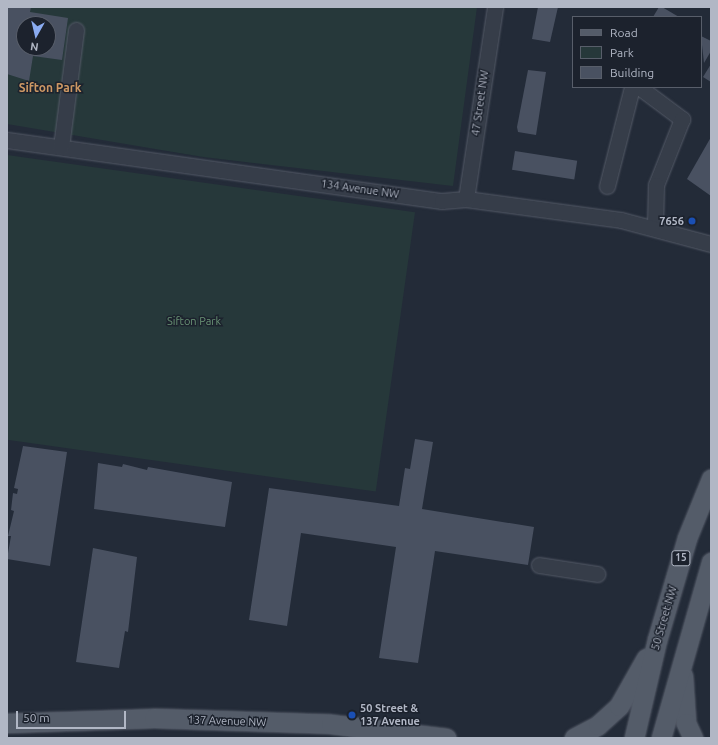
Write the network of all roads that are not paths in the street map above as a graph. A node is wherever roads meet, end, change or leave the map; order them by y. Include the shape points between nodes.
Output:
1 (495, 7) edge
2 (76, 30) dead end
3 (632, 88) edge
4 (640, 88) edge
5 (7, 140) edge
6 (61, 147) junction
7 (607, 186) dead end
8 (466, 199) junction
9 (655, 226) junction
10 (711, 244) edge
11 (711, 479) edge
12 (711, 562) edge
13 (539, 565) dead end
14 (597, 574) dead end
15 (657, 640) junction
16 (682, 658) junction
17 (7, 723) edge
18 (446, 738) edge
19 (574, 738) edge
20 (634, 738) edge
21 (661, 738) edge
22 (693, 738) edge

1 - 8 street, 47 Street NW
2 - 6 street
3 - 7 street
4 - 9 street via 682,119 656,185
5 - 6 street, 134 Avenue NW
6 - 8 street, 134 Avenue NW via 442,201
8 - 9 street, 134 Avenue NW
9 - 10 street, 134 Avenue NW
11 - 15 main road, 50 Street NW / 15 via 687,538
12 - 16 main road
13 - 14 street
15 - 19 main road via 619,706 598,725
15 - 20 main road, 50 Street NW
16 - 21 main road
16 - 22 main road via 686,723
17 - 18 main road, 137 Avenue NW via 154,718 331,724

